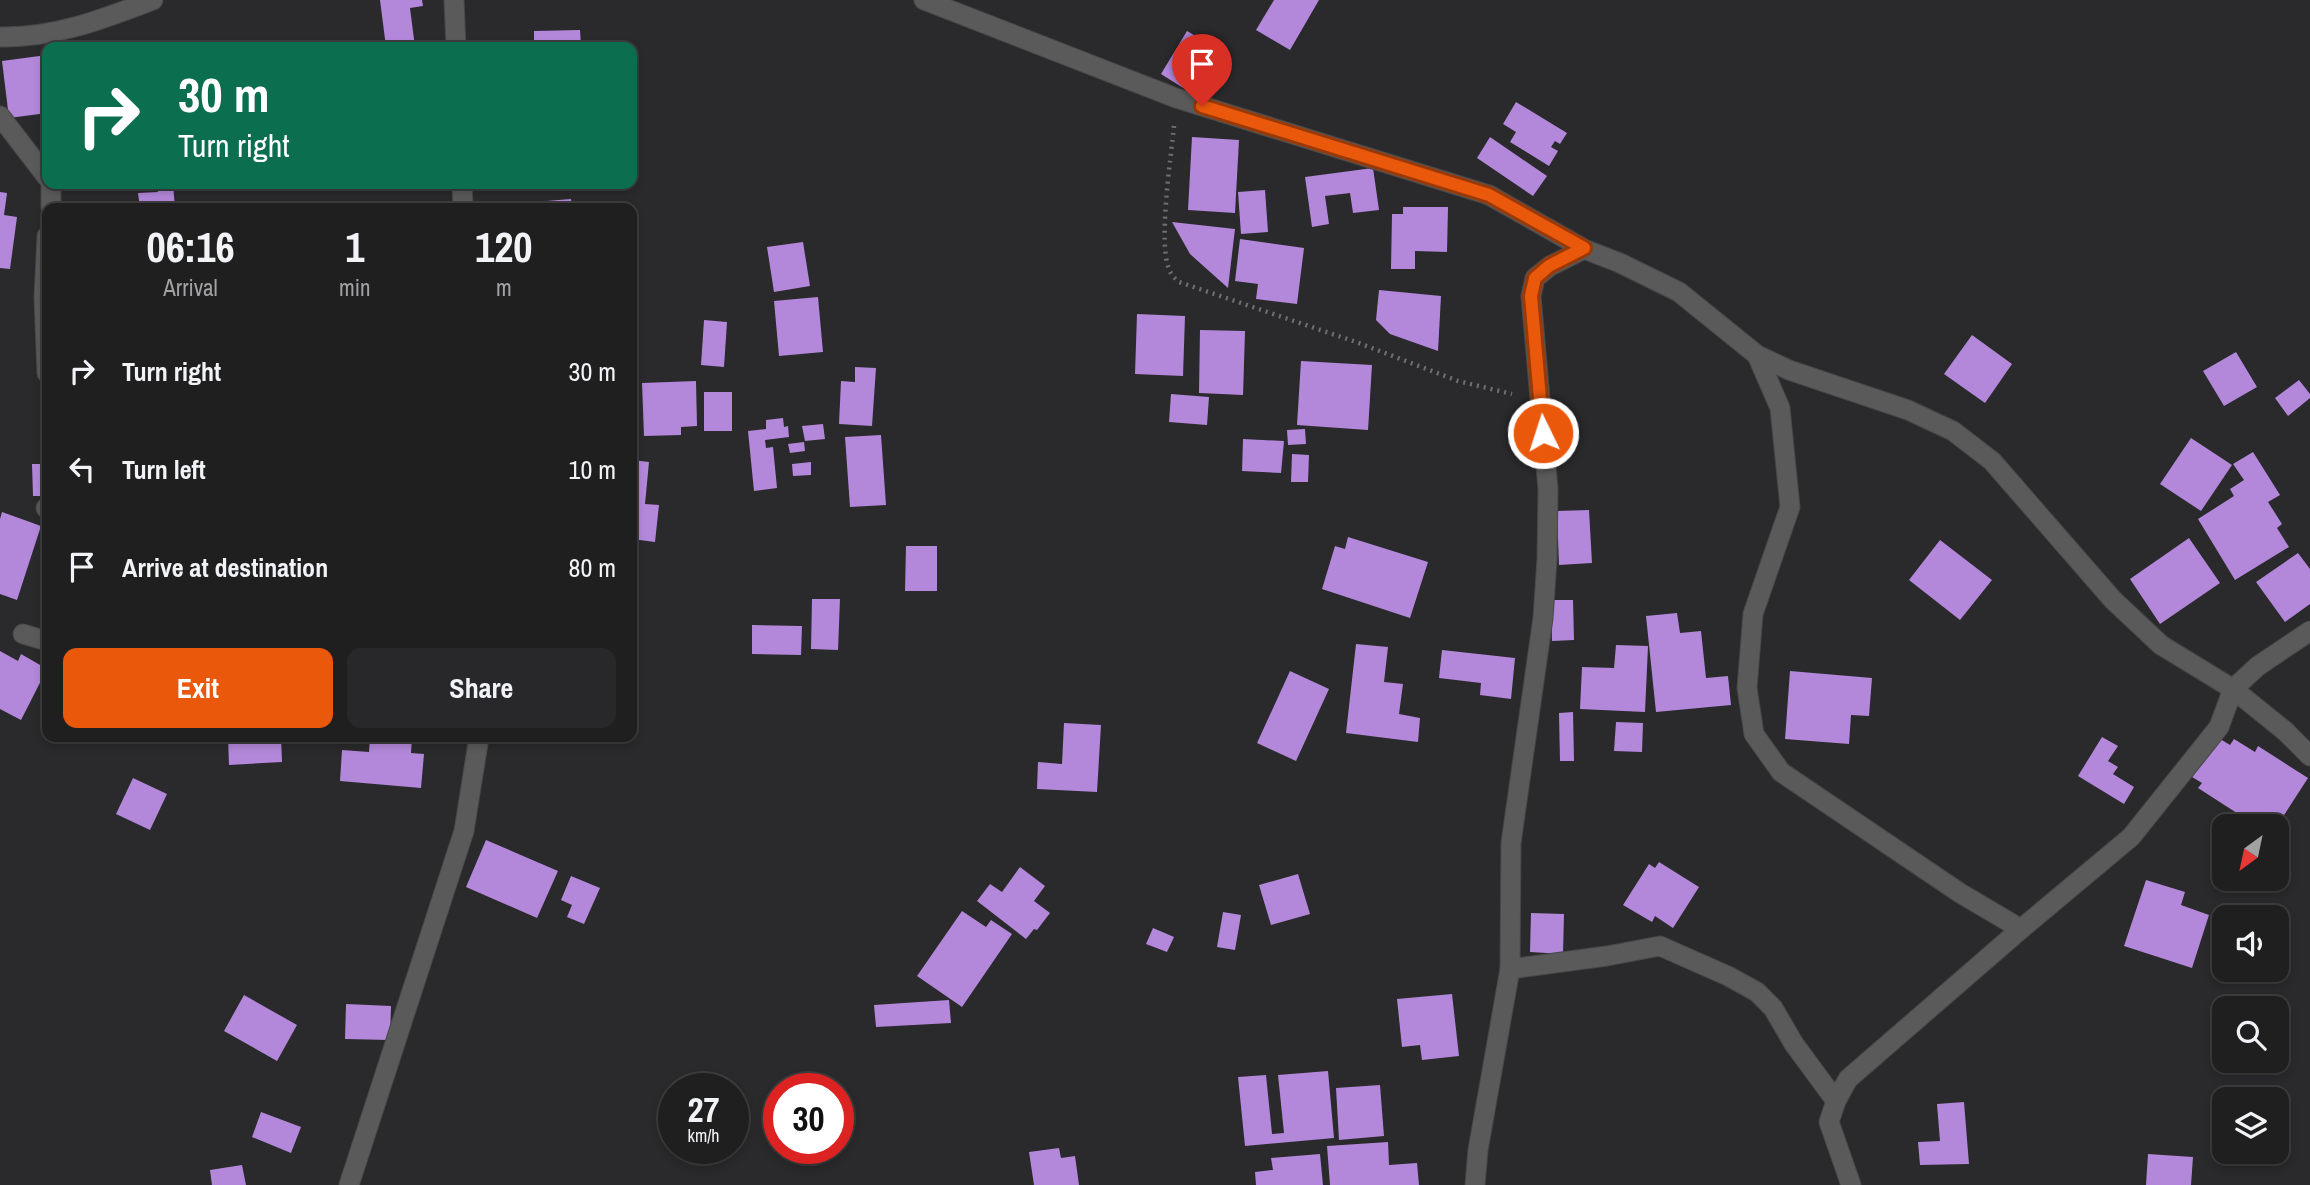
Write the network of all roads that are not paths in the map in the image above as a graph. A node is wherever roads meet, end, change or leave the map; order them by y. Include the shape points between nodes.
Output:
1 (153, 0) edge
2 (454, 0) edge
3 (924, 0) edge
4 (0, 37) edge
5 (456, 42) edge
6 (0, 116) edge
7 (42, 171) edge
8 (1584, 248) junction
9 (1756, 355) junction
10 (2310, 631) edge
11 (23, 634) dead end
12 (42, 640) edge
13 (2233, 689) junction
14 (478, 742) edge
15 (2310, 756) edge
16 (2021, 929) junction
17 (1510, 969) junction
18 (1836, 1101) junction
19 (349, 1185) edge
20 (1475, 1185) edge
21 (1851, 1185) edge

1 - 4 street via 84,26
2 - 5 street
3 - 8 street via 1176,98 1489,195
6 - 7 street
8 - 9 street via 1679,292
8 - 17 street via 1535,278 1531,296 1548,489 1547,559 1511,843
9 - 13 street via 1953,431 1992,461 2113,600 2161,645
9 - 16 street via 1780,408 1790,508 1753,614 1747,688 1754,734 1781,772
10 - 13 street
11 - 12 street
13 - 15 street
13 - 16 street via 2219,727 2131,837
14 - 19 street via 464,831
16 - 18 street via 1848,1079
17 - 18 street via 1660,946 1756,992 1773,1008
17 - 20 street
18 - 21 street via 1829,1122

